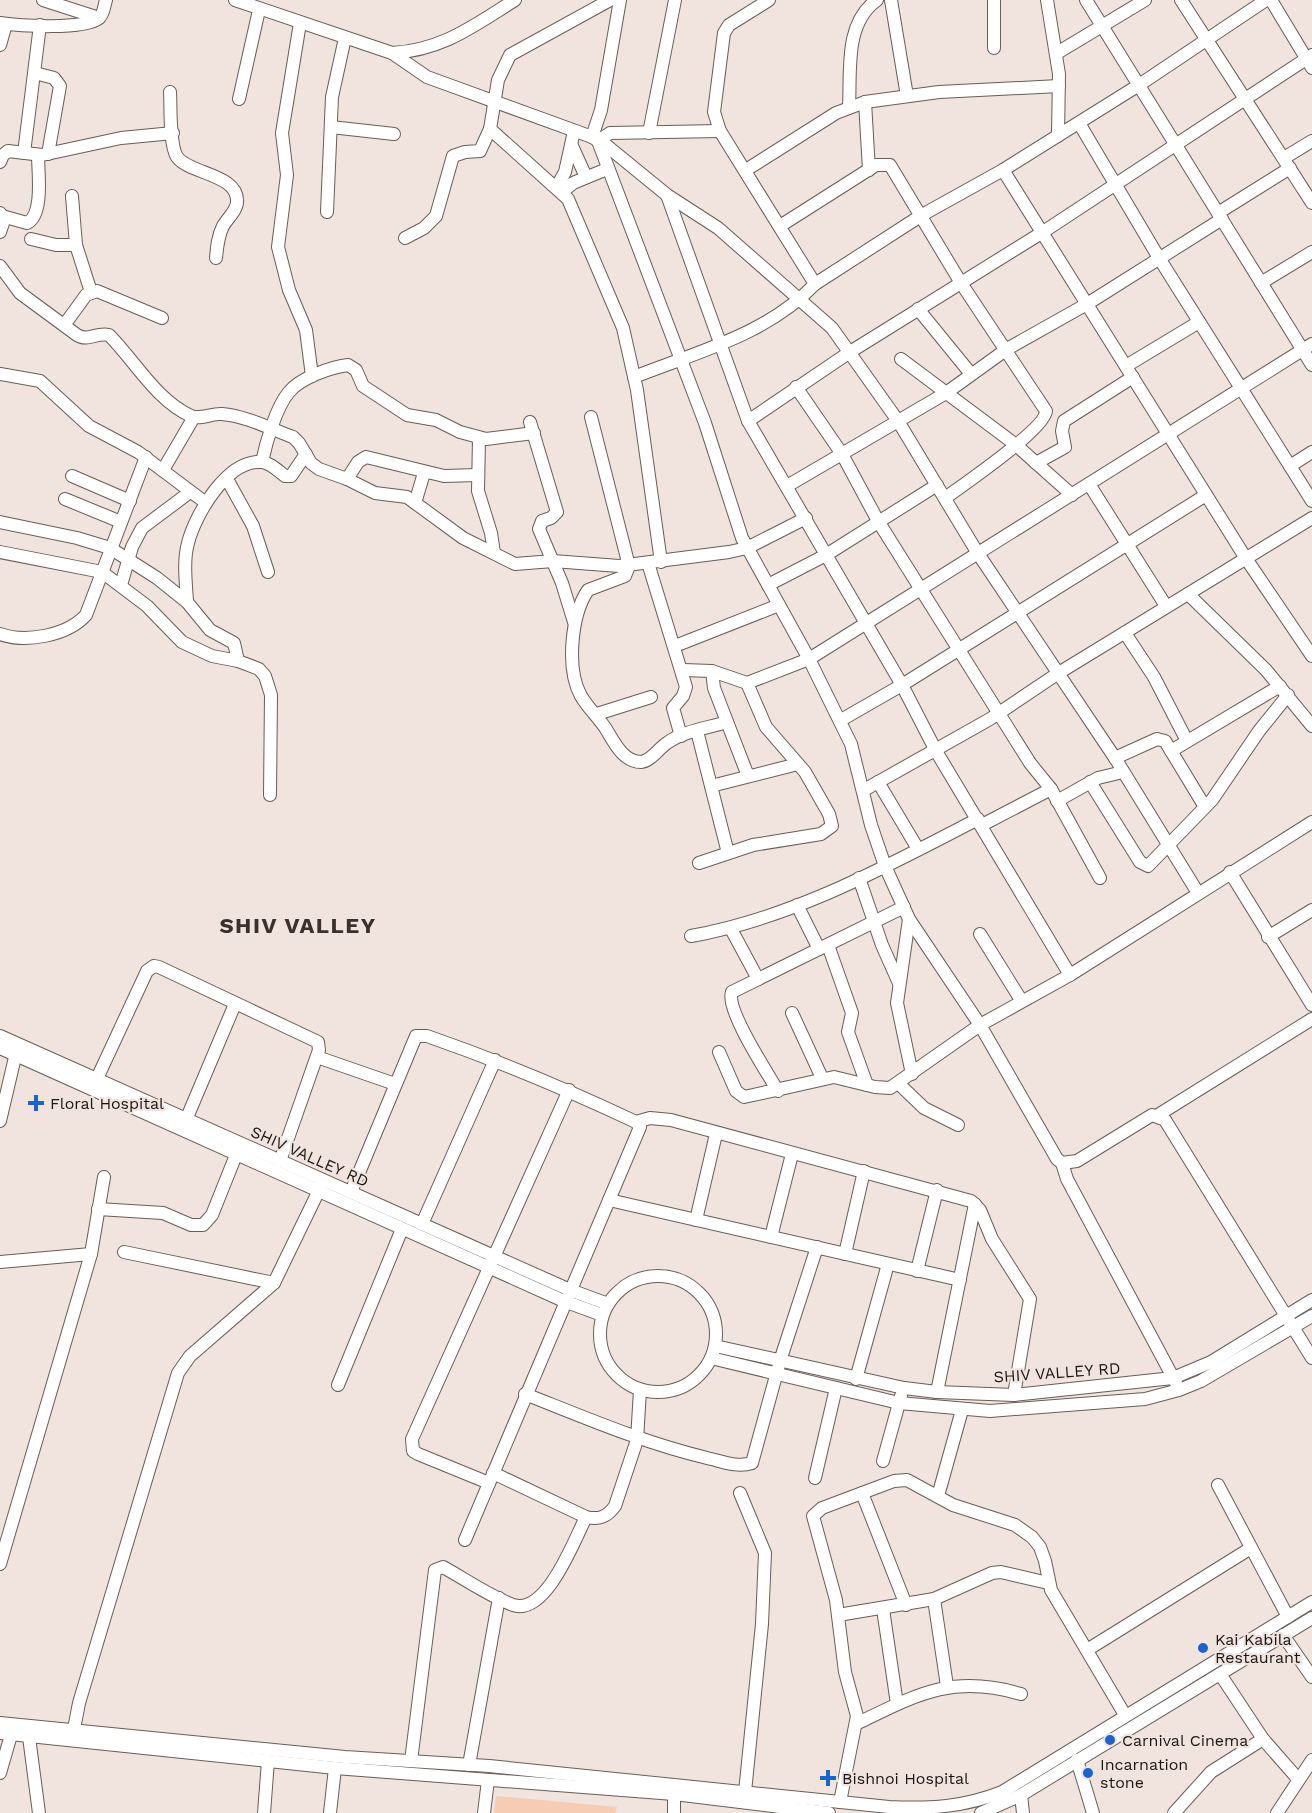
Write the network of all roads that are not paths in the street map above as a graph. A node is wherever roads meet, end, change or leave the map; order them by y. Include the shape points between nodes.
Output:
1 (43, 0) edge
2 (106, 0) edge
3 (235, 0) edge
4 (515, 0) edge
5 (610, 0) edge
6 (620, 0) edge
7 (675, 0) edge
8 (769, 0) edge
9 (877, 0) edge
10 (891, 0) edge
11 (994, 0) edge
12 (1047, 0) edge
13 (1086, 0) edge
14 (1145, 0) edge
15 (1182, 0) edge
16 (1266, 0) edge
17 (1270, 0) edge
18 (259, 10) junction
19 (99, 18) junction
20 (3, 23) edge
21 (300, 23) junction
22 (40, 26) junction
23 (1102, 26) junction
24 (345, 38) junction
25 (1208, 38) junction
26 (0, 45) edge
27 (994, 48) dead end
28 (392, 53) junction
29 (1057, 54) junction
30 (1310, 60) edge
31 (35, 73) junction
32 (1139, 85) junction
33 (1059, 86) junction
34 (906, 90) dead end
35 (170, 92) dead end
36 (1246, 98) junction
37 (239, 99) dead end
38 (865, 102) junction
39 (494, 104) junction
40 (849, 107) junction
41 (1079, 123) junction
42 (331, 127) junction
43 (490, 129) junction
44 (574, 130) junction
45 (720, 132) junction
46 (172, 133) junction
47 (649, 133) junction
48 (394, 134) dead end
49 (1058, 136) junction
50 (595, 139) junction
51 (1312, 141) edge
52 (1176, 143) junction
53 (572, 146) junction
54 (24, 153) junction
55 (43, 155) junction
56 (0, 162) edge
57 (1287, 163) junction
58 (607, 169) junction
59 (869, 170) junction
60 (1004, 170) junction
61 (746, 171) junction
62 (586, 177) junction
63 (1113, 183) junction
64 (1307, 184) edge
65 (559, 190) junction
66 (667, 195) junction
67 (72, 196) dead end
68 (1312, 203) edge
69 (327, 212) dead end
70 (1, 215) edge
71 (922, 215) junction
72 (1220, 216) junction
73 (780, 226) junction
74 (0, 232) edge
75 (1042, 232) junction
76 (405, 238) dead end
77 (31, 239) dead end
78 (76, 245) junction
79 (1312, 252) edge
80 (216, 258) dead end
81 (1159, 258) junction
82 (0, 266) edge
83 (961, 283) junction
84 (1262, 283) junction
85 (815, 284) junction
86 (91, 292) junction
87 (801, 299) junction
88 (1087, 304) junction
89 (918, 309) junction
90 (162, 318) dead end
91 (1199, 322) junction
92 (65, 324) junction
93 (721, 343) junction
94 (1307, 347) edge
95 (1007, 349) junction
96 (850, 352) junction
97 (681, 359) junction
98 (901, 359) dead end
99 (1312, 365) edge
100 (1126, 366) junction
101 (0, 374) edge
102 (970, 374) junction
103 (312, 376) junction
104 (634, 377) junction
105 (1133, 377) junction
106 (796, 387) junction
107 (1241, 389) junction
108 (946, 393) junction
109 (194, 417) junction
110 (591, 417) dead end
111 (748, 421) junction
112 (898, 421) junction
113 (272, 429) junction
114 (1168, 433) junction
115 (479, 438) junction
116 (1016, 444) junction
117 (1312, 452) edge
118 (306, 454) junction
119 (842, 454) junction
120 (146, 457) junction
121 (262, 462) junction
122 (1036, 463) junction
123 (1290, 466) junction
124 (163, 470) junction
125 (424, 473) junction
126 (72, 476) dead end
127 (477, 476) junction
128 (227, 479) junction
129 (347, 479) junction
130 (1089, 484) junction
131 (937, 485) junction
132 (787, 486) junction
133 (190, 492) junction
134 (1072, 495) junction
135 (1206, 495) junction
136 (945, 498) junction
137 (65, 499) dead end
138 (129, 501) junction
139 (1312, 501) edge
140 (206, 502) junction
141 (415, 502) junction
142 (806, 518) junction
143 (1312, 518) edge
144 (878, 521) junction
145 (0, 522) edge
146 (121, 522) junction
147 (1128, 544) junction
148 (110, 548) junction
149 (747, 548) junction
150 (0, 552) edge
151 (977, 552) junction
152 (494, 553) junction
153 (826, 555) junction
154 (1245, 557) junction
155 (129, 558) junction
156 (553, 561) junction
157 (661, 562) junction
158 (648, 563) junction
159 (629, 566) junction
160 (102, 572) junction
161 (268, 572) dead end
162 (121, 585) junction
163 (768, 585) junction
164 (921, 589) junction
165 (1188, 594) junction
166 (187, 602) junction
167 (779, 605) junction
168 (1166, 606) junction
169 (1018, 614) junction
170 (574, 622) junction
171 (866, 624) junction
172 (1125, 633) junction
173 (0, 634) edge
174 (675, 646) junction
175 (960, 649) junction
176 (1312, 656) edge
177 (809, 659) junction
178 (238, 661) junction
179 (683, 669) junction
180 (712, 671) junction
181 (1057, 674) junction
182 (747, 683) junction
183 (903, 685) junction
184 (1284, 690) junction
185 (651, 697) dead end
186 (999, 713) junction
187 (597, 714) junction
188 (841, 720) junction
189 (727, 722) junction
190 (1312, 726) edge
191 (697, 731) junction
192 (681, 736) junction
193 (1187, 741) junction
194 (1171, 751) junction
195 (936, 752) junction
196 (1115, 758) junction
197 (798, 764) junction
198 (1123, 772) junction
199 (748, 776) junction
200 (878, 782) junction
201 (1090, 782) junction
202 (711, 786) junction
203 (1051, 789) junction
204 (864, 790) junction
205 (270, 795) dead end
206 (1057, 801) junction
207 (1205, 807) junction
208 (980, 822) junction
209 (1312, 822) edge
210 (1168, 846) junction
211 (918, 849) junction
212 (728, 853) junction
213 (699, 863) dead end
214 (885, 866) junction
215 (1230, 872) junction
216 (859, 878) junction
217 (1100, 878) dead end
218 (1198, 893) junction
219 (797, 905) junction
220 (1312, 910) edge
221 (906, 913) junction
222 (874, 923) junction
223 (731, 929) junction
224 (980, 934) dead end
225 (691, 936) dead end
226 (1268, 937) junction
227 (823, 947) junction
228 (1071, 975) junction
229 (758, 979) junction
230 (898, 981) junction
231 (1021, 1000) junction
232 (235, 1004) junction
233 (1312, 1005) edge
234 (792, 1014) dead end
235 (1312, 1019) edge
236 (980, 1025) junction
237 (0, 1036) edge
238 (0, 1048) edge
239 (719, 1052) dead end
240 (16, 1053) junction
241 (317, 1057) junction
242 (495, 1060) junction
243 (912, 1074) junction
244 (822, 1078) junction
245 (95, 1084) junction
246 (394, 1084) junction
247 (899, 1084) junction
248 (867, 1085) junction
249 (569, 1090) junction
250 (778, 1091) junction
251 (1158, 1115) junction
252 (186, 1120) junction
253 (0, 1121) edge
254 (636, 1122) junction
255 (958, 1125) dead end
256 (716, 1134) junction
257 (792, 1154) junction
258 (236, 1155) junction
259 (280, 1161) junction
260 (1062, 1163) junction
261 (864, 1171) junction
262 (104, 1177) dead end
263 (321, 1186) junction
264 (937, 1190) junction
265 (351, 1192) junction
266 (609, 1200) junction
267 (975, 1204) junction
268 (98, 1209) junction
269 (696, 1220) junction
270 (422, 1224) junction
271 (402, 1229) junction
272 (771, 1237) junction
273 (817, 1247) junction
274 (124, 1252) dead end
275 (91, 1254) junction
276 (845, 1254) junction
277 (491, 1261) junction
278 (0, 1262) edge
279 (888, 1264) junction
280 (917, 1271) junction
281 (960, 1280) junction
282 (274, 1283) junction
283 (567, 1296) junction
284 (1312, 1300) edge
285 (605, 1310) junction
286 (1285, 1315) junction
287 (1312, 1316) edge
288 (1293, 1328) junction
289 (713, 1352) junction
290 (1312, 1358) edge
291 (780, 1361) junction
292 (776, 1374) junction
293 (1173, 1378) junction
294 (856, 1379) junction
295 (338, 1385) dead end
296 (836, 1388) junction
297 (904, 1388) junction
298 (640, 1390) junction
299 (1179, 1390) junction
300 (937, 1392) junction
301 (525, 1394) junction
302 (1014, 1395) junction
303 (899, 1403) junction
304 (962, 1410) junction
305 (638, 1440) junction
306 (883, 1461) dead end
307 (491, 1478) junction
308 (815, 1478) dead end
309 (1218, 1485) dead end
310 (740, 1493) dead end
311 (862, 1493) junction
312 (938, 1496) junction
313 (586, 1517) junction
314 (465, 1540) dead end
315 (1251, 1548) junction
316 (2, 1549) edge
317 (0, 1564) edge
318 (1048, 1583) junction
319 (499, 1598) junction
320 (934, 1599) junction
321 (1312, 1602) edge
322 (906, 1605) junction
323 (883, 1609) junction
324 (838, 1615) junction
325 (1288, 1617) junction
326 (1312, 1618) edge
327 (1283, 1635) junction
328 (1087, 1650) junction
329 (1220, 1674) junction
330 (1312, 1677) edge
331 (946, 1686) junction
332 (1022, 1694) dead end
333 (897, 1704) junction
334 (1125, 1715) junction
335 (0, 1722) edge
336 (856, 1724) junction
337 (74, 1730) junction
338 (6, 1734) edge
339 (29, 1737) junction
340 (1263, 1740) junction
341 (1077, 1760) junction
342 (1312, 1760) edge
343 (268, 1761) junction
344 (411, 1761) junction
345 (469, 1765) junction
346 (335, 1768) junction
347 (0, 1773) edge
348 (1298, 1779) junction
349 (488, 1780) junction
350 (745, 1792) junction
351 (674, 1794) junction
352 (1021, 1795) junction
353 (840, 1802) junction
354 (39, 1813) edge
355 (264, 1813) edge
356 (330, 1813) edge
357 (484, 1813) edge
358 (674, 1813) edge
359 (829, 1813) edge
360 (981, 1813) edge
361 (1023, 1813) edge
362 (1093, 1813) edge
363 (1174, 1813) edge
364 (1276, 1813) edge

1 - 19 street
2 - 19 street
3 - 18 street
4 - 28 street via 429,49
5 - 39 street via 510,55 498,80
6 - 50 street
7 - 47 street
8 - 45 street via 729,25 721,42 714,112
9 - 40 street via 860,16 854,29
10 - 34 street
11 - 27 street
12 - 29 street
13 - 23 street
14 - 23 street
15 - 25 street
16 - 25 street
17 - 30 street
18 - 21 street
18 - 37 street
19 - 22 street
20 - 22 street
20 - 26 street
21 - 24 street
21 - 103 street via 282,133 287,175 278,241 289,290 306,330
22 - 31 street
23 - 29 street
23 - 32 street
24 - 28 street
24 - 42 street via 332,97
25 - 32 street
25 - 36 street
28 - 39 street via 427,77
29 - 33 street
30 - 36 street
31 - 54 street
31 - 55 street via 54,78 60,86
32 - 41 street
32 - 52 street
33 - 38 street
33 - 49 street
35 - 46 street
36 - 52 street
36 - 57 street
38 - 40 street
38 - 59 street
39 - 43 street
39 - 44 street
40 - 61 street
41 - 49 street
41 - 63 street
42 - 48 street
42 - 69 street
43 - 65 street
43 - 76 street via 480,152 453,156 436,216
44 - 50 street
44 - 53 street
45 - 47 street
45 - 61 street
46 - 55 street via 121,138
46 - 80 street via 174,150 182,162 221,179 236,196 237,203 218,238
47 - 50 street via 610,134
49 - 60 street
50 - 58 street
50 - 66 street
51 - 57 street
52 - 63 street
52 - 72 street
53 - 62 street
53 - 65 street
54 - 55 street
54 - 56 street via 5,152
55 - 70 street via 35,215 27,223
57 - 64 street
57 - 72 street
58 - 62 street
58 - 97 street
59 - 71 street via 884,163 890,165
59 - 73 street
60 - 71 street
60 - 75 street
61 - 73 street
62 - 65 street
63 - 75 street
63 - 81 street
64 - 68 street
65 - 104 street via 568,199 623,328
66 - 87 street via 718,228
66 - 93 street
67 - 78 street
70 - 74 street
71 - 83 street
71 - 85 street
72 - 81 street
72 - 84 street
73 - 85 street
75 - 83 street
75 - 88 street
77 - 78 street
78 - 86 street
79 - 84 street
81 - 88 street
81 - 91 street
82 - 92 street via 20,293
83 - 89 street
83 - 95 street
84 - 94 street
85 - 87 street
86 - 90 street via 105,292
86 - 92 street
87 - 93 street via 748,333
87 - 96 street via 832,328
88 - 95 street
88 - 100 street
89 - 96 street
89 - 102 street
91 - 100 street
91 - 107 street
92 - 109 street via 82,338 109,335 170,402
93 - 97 street
93 - 111 street
94 - 99 street
94 - 107 street
95 - 102 street
95 - 116 street via 1047,411 1042,422
96 - 106 street
96 - 112 street
97 - 104 street
97 - 149 street
98 - 108 street
100 - 105 street
101 - 120 street via 40,381 89,426
102 - 108 street
103 - 113 street via 290,390
103 - 115 street via 353,366 363,386 396,410 436,420
104 - 157 street
105 - 114 street
105 - 122 street via 1064,421 1065,447
106 - 111 street
106 - 119 street
107 - 114 street
107 - 123 street
108 - 112 street
108 - 116 street
109 - 113 street via 222,414
109 - 124 street
110 - 159 street
111 - 132 street
112 - 119 street
112 - 131 street
113 - 118 street via 297,440
113 - 121 street
114 - 130 street
114 - 135 street
115 - 127 street
115 - 156 street via 492,439 532,428 557,512 539,525
116 - 122 street
116 - 136 street
117 - 123 street
118 - 121 street via 288,477
118 - 129 street via 319,469
119 - 132 street
119 - 144 street
120 - 124 street
120 - 138 street
121 - 128 street via 248,465
122 - 134 street
123 - 139 street
124 - 133 street
125 - 127 street
125 - 129 street via 366,458 358,462
125 - 141 street
126 - 138 street
127 - 152 street
128 - 140 street
128 - 161 street via 253,526
129 - 141 street via 375,493 403,496
130 - 134 street
130 - 147 street
131 - 136 street
131 - 144 street
132 - 142 street
133 - 140 street
133 - 155 street via 142,528
134 - 151 street
135 - 147 street
135 - 154 street
136 - 151 street
137 - 146 street
138 - 146 street
140 - 166 street via 188,543
141 - 152 street via 442,525
142 - 149 street
142 - 153 street
143 - 154 street
144 - 153 street
144 - 164 street
145 - 148 street
146 - 148 street
147 - 168 street
147 - 169 street
148 - 155 street
148 - 160 street
149 - 157 street
149 - 163 street
150 - 160 street
151 - 164 street
151 - 169 street
152 - 156 street via 515,564
153 - 163 street
153 - 171 street
154 - 165 street
154 - 176 street
155 - 162 street
155 - 166 street
156 - 159 street
156 - 170 street
157 - 158 street
158 - 159 street
158 - 174 street
159 - 170 street via 625,576 588,590
160 - 162 street
160 - 173 street via 86,615 80,621 35,638
162 - 178 street via 182,642 212,656
163 - 167 street
164 - 171 street
164 - 175 street
165 - 168 street
165 - 184 street
166 - 178 street via 210,630 234,644
167 - 174 street
167 - 177 street
168 - 172 street
169 - 175 street
169 - 181 street
170 - 187 street via 572,641 578,690
171 - 177 street
171 - 183 street
172 - 181 street
172 - 193 street
174 - 179 street
175 - 183 street
175 - 186 street
177 - 182 street
177 - 188 street
178 - 205 street via 259,669 271,695
179 - 180 street
179 - 192 street via 686,691 674,704 672,713
180 - 182 street
180 - 189 street
181 - 186 street
181 - 196 street
182 - 197 street via 766,727
183 - 188 street
183 - 195 street
184 - 190 street
184 - 193 street
184 - 207 street
185 - 187 street
186 - 195 street
186 - 203 street
187 - 192 street via 625,757 635,761 647,760
188 - 204 street
189 - 191 street
189 - 199 street
191 - 192 street
191 - 202 street
193 - 194 street
194 - 196 street via 1165,741 1157,739
194 - 207 street
195 - 200 street
195 - 208 street
196 - 198 street
197 - 199 street
197 - 212 street via 829,814 830,830
198 - 201 street
198 - 210 street
199 - 202 street
200 - 204 street
200 - 211 street
201 - 206 street
201 - 210 street via 1144,866 1152,864
202 - 212 street
203 - 206 street
203 - 208 street
204 - 214 street
206 - 217 street
207 - 210 street
208 - 211 street
208 - 228 street
209 - 215 street
210 - 218 street
211 - 214 street
212 - 213 street
214 - 216 street
214 - 221 street
215 - 218 street
215 - 226 street
216 - 219 street
216 - 222 street
218 - 228 street
219 - 223 street
219 - 227 street
220 - 226 street
221 - 222 street
221 - 230 street
221 - 236 street
222 - 227 street
222 - 230 street
223 - 225 street
223 - 229 street
224 - 231 street
226 - 233 street
227 - 229 street
227 - 248 street via 852,1013 848,1032
228 - 231 street
229 - 250 street via 732,992 730,998
230 - 243 street via 898,1019
231 - 236 street
232 - 241 street via 314,1038 319,1044
232 - 245 street via 159,967 150,968
232 - 252 street
234 - 244 street
235 - 251 street
236 - 243 street
236 - 260 street
237 - 245 street, SHIV VALLEY RD
238 - 240 street, SHIV VALLEY RD
239 - 250 street via 740,1095
240 - 245 street, SHIV VALLEY RD
240 - 253 street
241 - 246 street
241 - 259 street
242 - 246 street via 427,1036 416,1036
242 - 249 street
242 - 270 street
243 - 247 street
244 - 248 street
244 - 250 street
245 - 252 street, SHIV VALLEY RD
245 - 258 street, SHIV VALLEY RD
246 - 265 street
247 - 248 street via 883,1088
247 - 255 street via 924,1108
249 - 254 street
249 - 277 street
251 - 260 street via 1144,1118 1077,1161
251 - 286 street via 1170,1125
252 - 259 street, SHIV VALLEY RD
254 - 256 street via 660,1118
254 - 266 street via 639,1132
256 - 257 street
256 - 269 street
257 - 261 street
257 - 272 street
258 - 263 street, SHIV VALLEY RD
258 - 268 street via 212,1215 202,1225 191,1225 163,1213
259 - 263 street, SHIV VALLEY RD
260 - 293 street
261 - 264 street
261 - 276 street
262 - 268 street
263 - 265 street, SHIV VALLEY RD
263 - 271 street, SHIV VALLEY RD
263 - 282 street
264 - 267 street
264 - 280 street
265 - 270 street, SHIV VALLEY RD
266 - 269 street
266 - 283 street
267 - 281 street
267 - 302 street via 1030,1299
268 - 275 street
269 - 272 street
270 - 277 street, SHIV VALLEY RD
271 - 277 street, SHIV VALLEY RD
271 - 295 street
272 - 273 street
273 - 276 street
273 - 291 street
274 - 282 street
275 - 278 street
275 - 316 street
276 - 279 street
277 - 283 street, SHIV VALLEY RD
277 - 307 street via 412,1446 418,1454
279 - 280 street
279 - 294 street
280 - 281 street
281 - 300 street
282 - 337 street via 190,1356 178,1373
283 - 285 street, SHIV VALLEY RD
283 - 301 street
284 - 286 street, SHIV VALLEY RD
285 - 289 street via 610,1298 638,1278 663,1275 689,1284 709,1305 716,1324
285 - 298 street via 598,1326 602,1356 619,1379
286 - 288 street
286 - 293 street, SHIV VALLEY RD via 1210,1362
287 - 288 street, SHIV VALLEY RD
288 - 290 street
288 - 299 street, SHIV VALLEY RD
289 - 291 street, SHIV VALLEY RD
289 - 292 street, SHIV VALLEY RD
289 - 298 street via 701,1374 681,1387 662,1392
291 - 292 street
291 - 294 street, SHIV VALLEY RD
292 - 296 street, SHIV VALLEY RD
292 - 305 street via 752,1463 736,1465
293 - 299 street
293 - 302 street, SHIV VALLEY RD
294 - 297 street, SHIV VALLEY RD
296 - 303 street, SHIV VALLEY RD
296 - 308 street
297 - 300 street, SHIV VALLEY RD
297 - 303 street
298 - 305 street
299 - 304 street, SHIV VALLEY RD via 1145,1399
300 - 302 street, SHIV VALLEY RD
301 - 305 street
301 - 307 street
303 - 304 street, SHIV VALLEY RD
303 - 306 street
304 - 312 street
305 - 313 street via 610,1514
307 - 313 street
307 - 314 street
309 - 315 street
310 - 350 street via 765,1553
311 - 312 street via 901,1479
311 - 322 street
311 - 324 street via 822,1508 813,1516
312 - 318 street via 1025,1531 1040,1547
313 - 319 street via 542,1597 524,1606
315 - 325 street
315 - 328 street
316 - 317 street
318 - 320 street via 992,1573
318 - 328 street
319 - 344 street via 443,1567 433,1574
319 - 345 street
320 - 322 street
320 - 331 street
321 - 325 street
322 - 323 street
323 - 324 street
323 - 333 street
324 - 336 street
325 - 334 street
326 - 327 street
327 - 329 street
327 - 330 street
328 - 334 street
329 - 340 street
329 - 341 street
331 - 332 street via 983,1685
331 - 333 street
333 - 336 street
334 - 353 street via 1002,1792 978,1801 948,1808
335 - 337 street
336 - 353 street
337 - 344 street
338 - 339 street
338 - 347 street
339 - 343 street
339 - 354 street
340 - 348 street
340 - 363 street via 1211,1772
341 - 352 street
341 - 362 street
342 - 348 street
343 - 346 street
343 - 355 street
344 - 345 street
345 - 350 street
346 - 349 street
346 - 356 street
348 - 364 street
349 - 351 street
349 - 357 street
350 - 353 street
351 - 358 street
351 - 359 street
352 - 360 street
352 - 361 street

